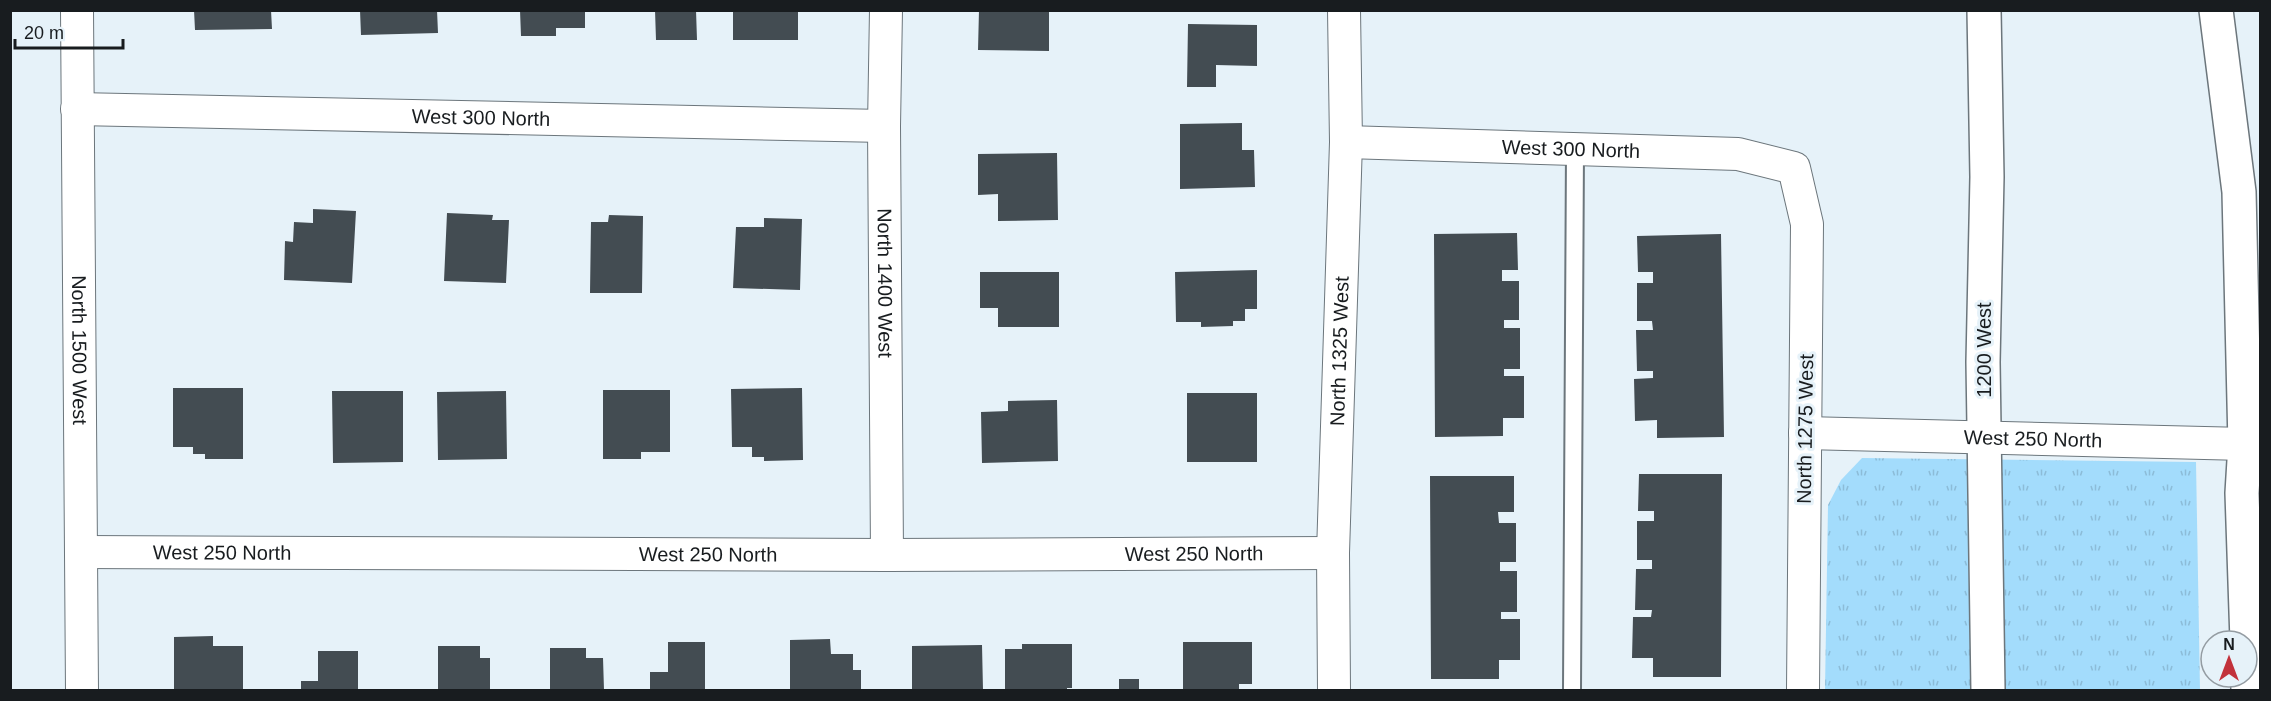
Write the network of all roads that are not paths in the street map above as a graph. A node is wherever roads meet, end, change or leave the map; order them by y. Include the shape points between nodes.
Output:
1 (77, 10) edge
2 (886, 10) edge
3 (1344, 10) edge
4 (1984, 10) edge
5 (2216, 10) edge
6 (77, 109) junction
7 (884, 126) junction
8 (1346, 142) junction
9 (1575, 149) junction
10 (1794, 168) joint
11 (1805, 433) junction
12 (1985, 438) junction
13 (2253, 446) edge
14 (82, 552) junction
15 (1334, 553) junction
16 (887, 555) junction
17 (2247, 629) edge
18 (82, 690) edge
19 (1334, 690) edge
20 (1572, 690) edge
21 (1803, 690) edge
22 (1988, 690) edge

1 - 6 street, North 1500 West
2 - 7 street, North 1400 West
3 - 8 street, North 1325 West
4 - 12 street, 1200 West
5 - 13 street via 2239,192
6 - 7 street, West 300 North
6 - 14 street, North 1500 West
7 - 16 street, North 1400 West
8 - 9 street, West 300 North
8 - 15 street, North 1325 West
9 - 10 street, West 300 North via 1738,154
9 - 20 lane
10 - 11 street, North 1275 West via 1807,224
11 - 12 street, West 250 North
11 - 21 street, North 1275 West
12 - 13 street, West 250 North
12 - 22 street, 1200 West
13 - 17 street via 2242,493
14 - 16 street, West 250 North
14 - 18 street, North 1500 West
15 - 16 street, West 250 North
15 - 19 street, North 1325 West

